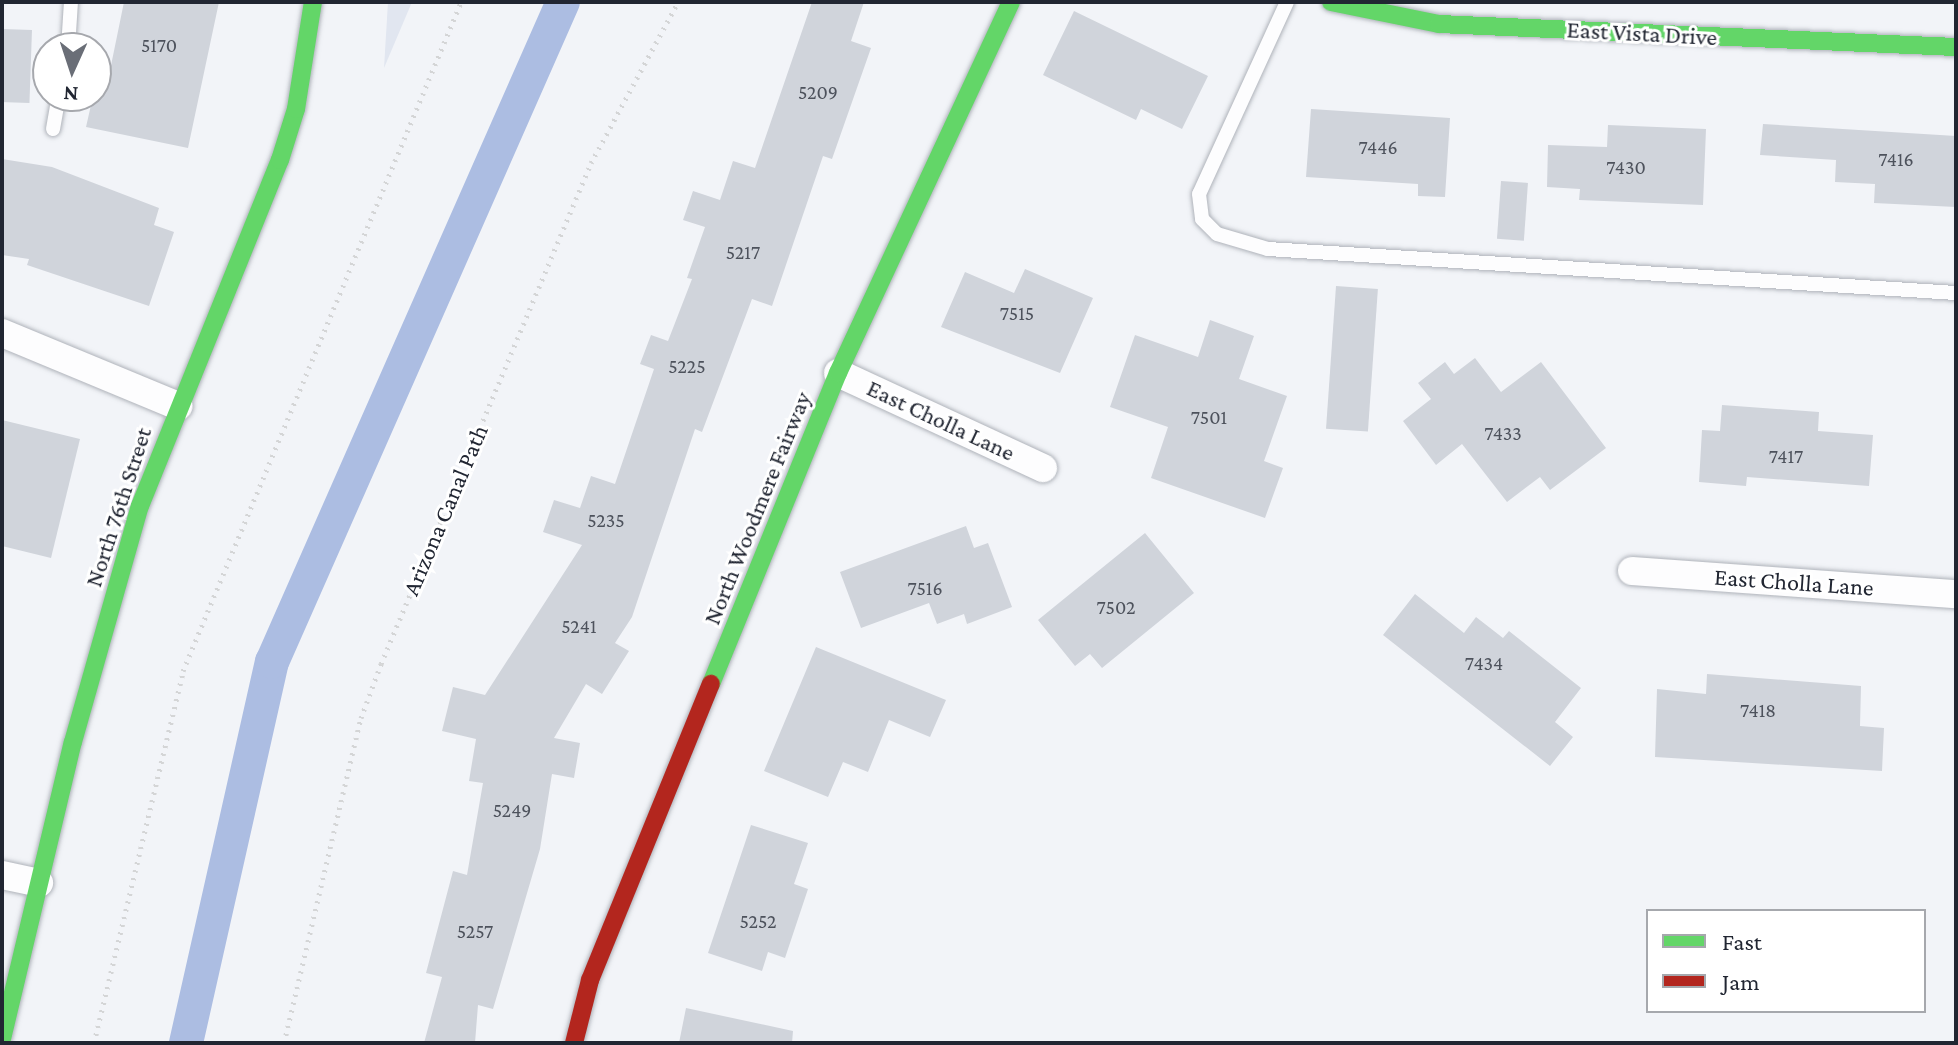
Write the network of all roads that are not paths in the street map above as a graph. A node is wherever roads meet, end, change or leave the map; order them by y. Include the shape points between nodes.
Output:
1 (71, 2) edge
2 (313, 2) edge
3 (1011, 2) edge
4 (1287, 2) edge
5 (1331, 2) edge
6 (69, 32) edge
7 (1956, 47) edge
8 (56, 112) edge
9 (53, 129) dead end
10 (1956, 293) edge
11 (2, 333) edge
12 (838, 373) junction
13 (178, 406) junction
14 (1043, 468) dead end
15 (1632, 571) dead end
16 (1956, 594) edge
17 (2, 875) edge
18 (39, 883) junction
19 (2, 1039) edge
20 (574, 1043) edge

1 - 6 lane
2 - 13 street, North 76th Street via 296,109 280,160
3 - 12 street, North Woodmere Fairway
4 - 10 lane via 1199,194 1202,219 1217,234 1268,249
5 - 7 street, East Vista Drive via 1439,24
8 - 9 lane
11 - 13 street
12 - 14 street, East Cholla Lane
12 - 20 street, North Woodmere Fairway via 590,980
13 - 18 street, North 76th Street via 114,596
15 - 16 street, East Cholla Lane
17 - 18 street
18 - 19 street, North 76th Street

